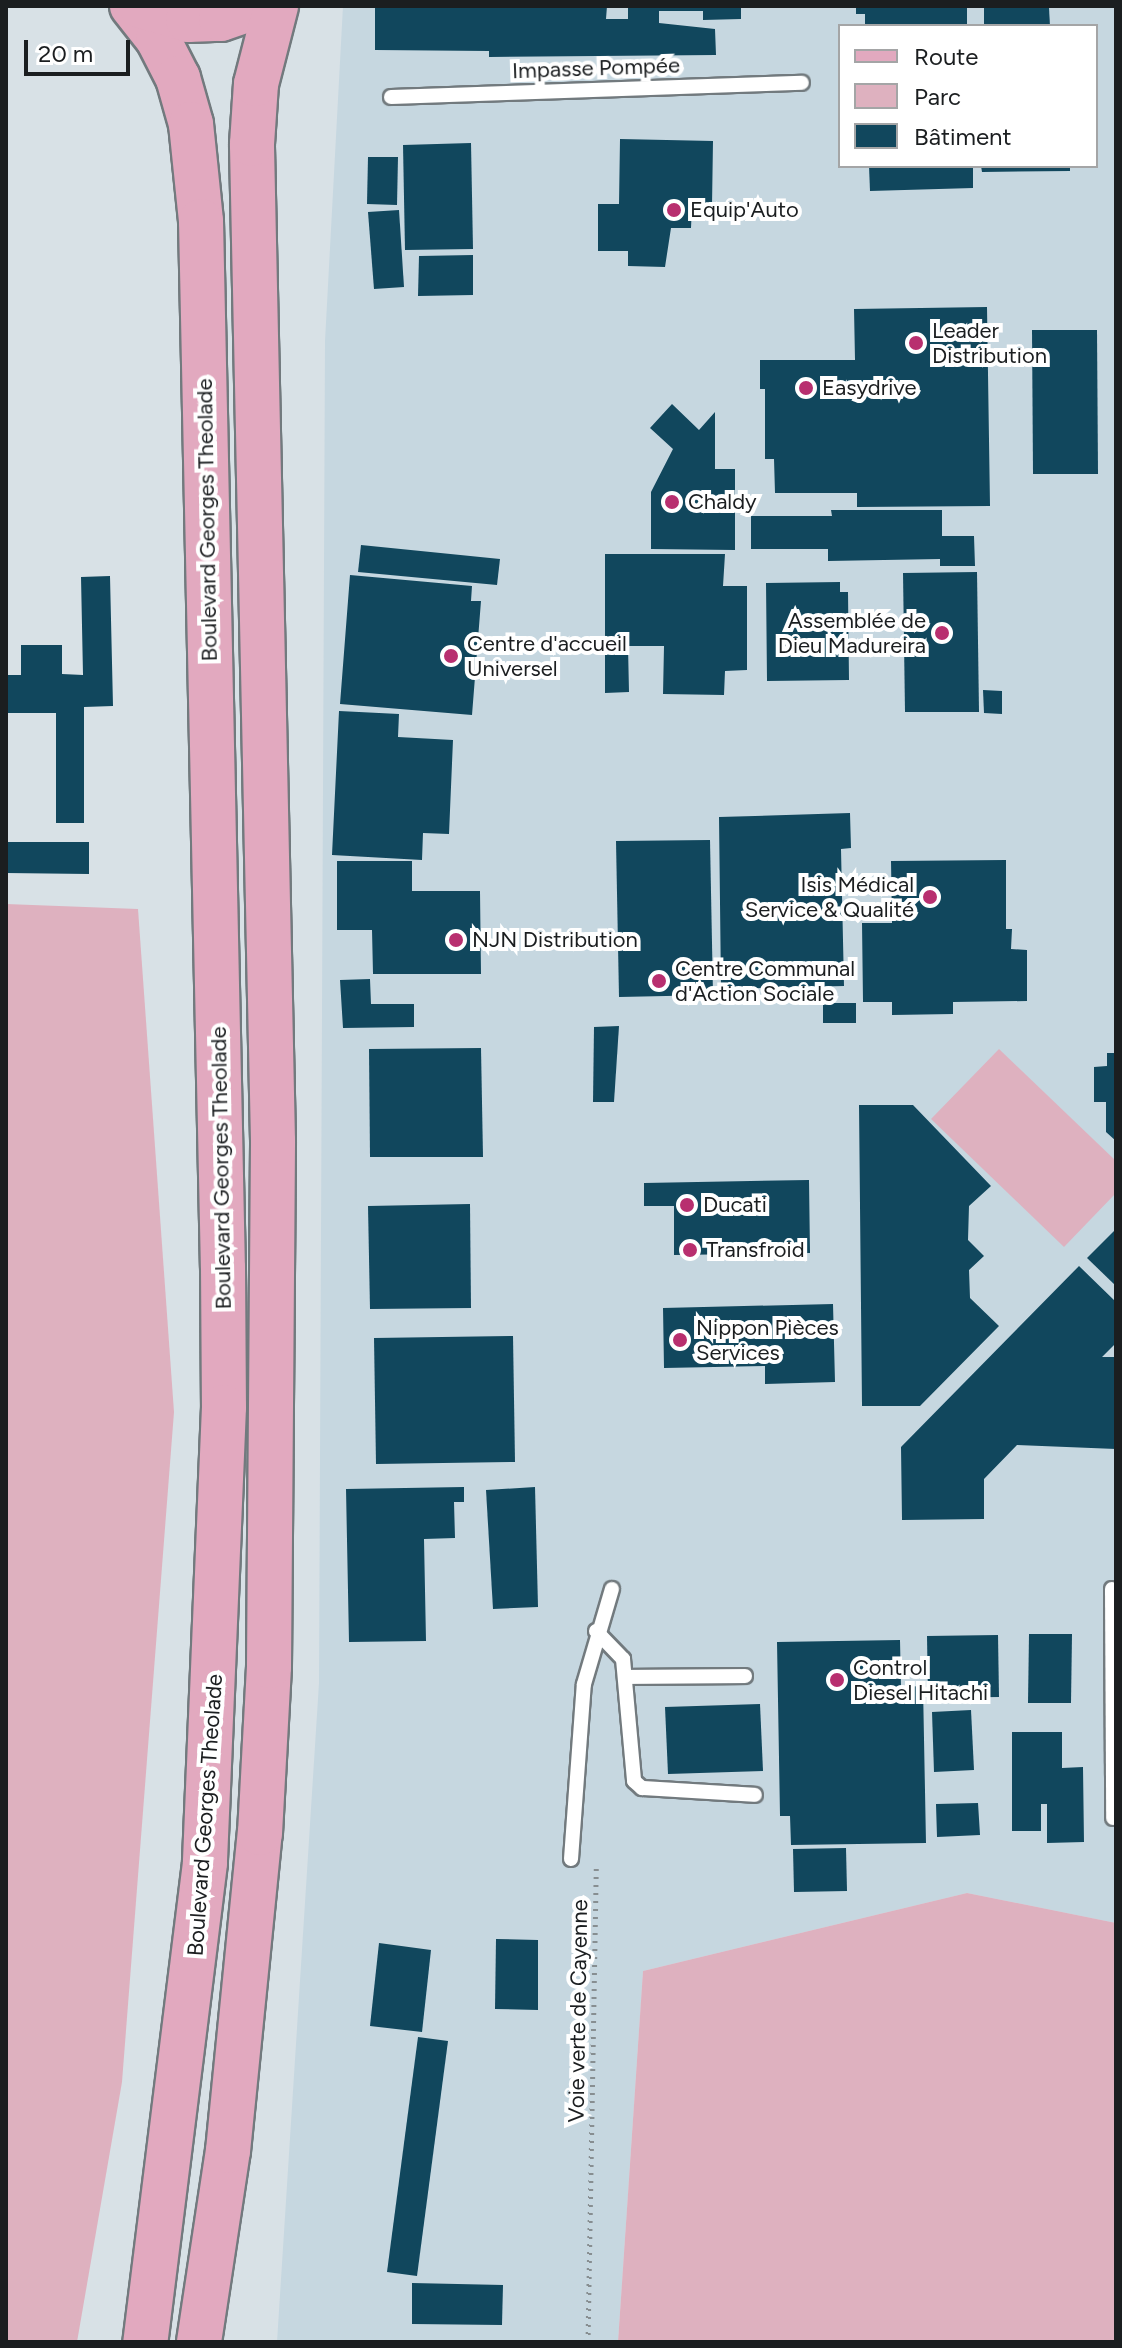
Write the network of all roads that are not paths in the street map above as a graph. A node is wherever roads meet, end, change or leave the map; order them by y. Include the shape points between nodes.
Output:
1 (132, 6) edge
2 (141, 6) edge
3 (258, 6) edge
4 (276, 6) edge
5 (802, 83) dead end
6 (391, 97) dead end
7 (612, 1589) dead end
8 (1112, 1589) dead end
9 (596, 1631) junction
10 (745, 1676) dead end
11 (626, 1677) junction
12 (755, 1795) dead end
13 (1113, 1818) dead end
14 (571, 1859) dead end
15 (145, 2342) edge
16 (199, 2342) edge

1 - 15 main road, Boulevard Georges Theolade via 158,39 178,78 191,124 201,221 224,1283 224,1423 205,1863
2 - 3 main road via 188,20 221,19
4 - 16 main road via 256,84 252,144 273,1141 269,1666 260,1833 228,2151
5 - 6 lane, Impasse Pompée
7 - 9 lane
8 - 13 lane
9 - 11 lane via 623,1659
9 - 14 lane via 584,1684
10 - 11 lane
11 - 12 lane via 634,1781 642,1788

